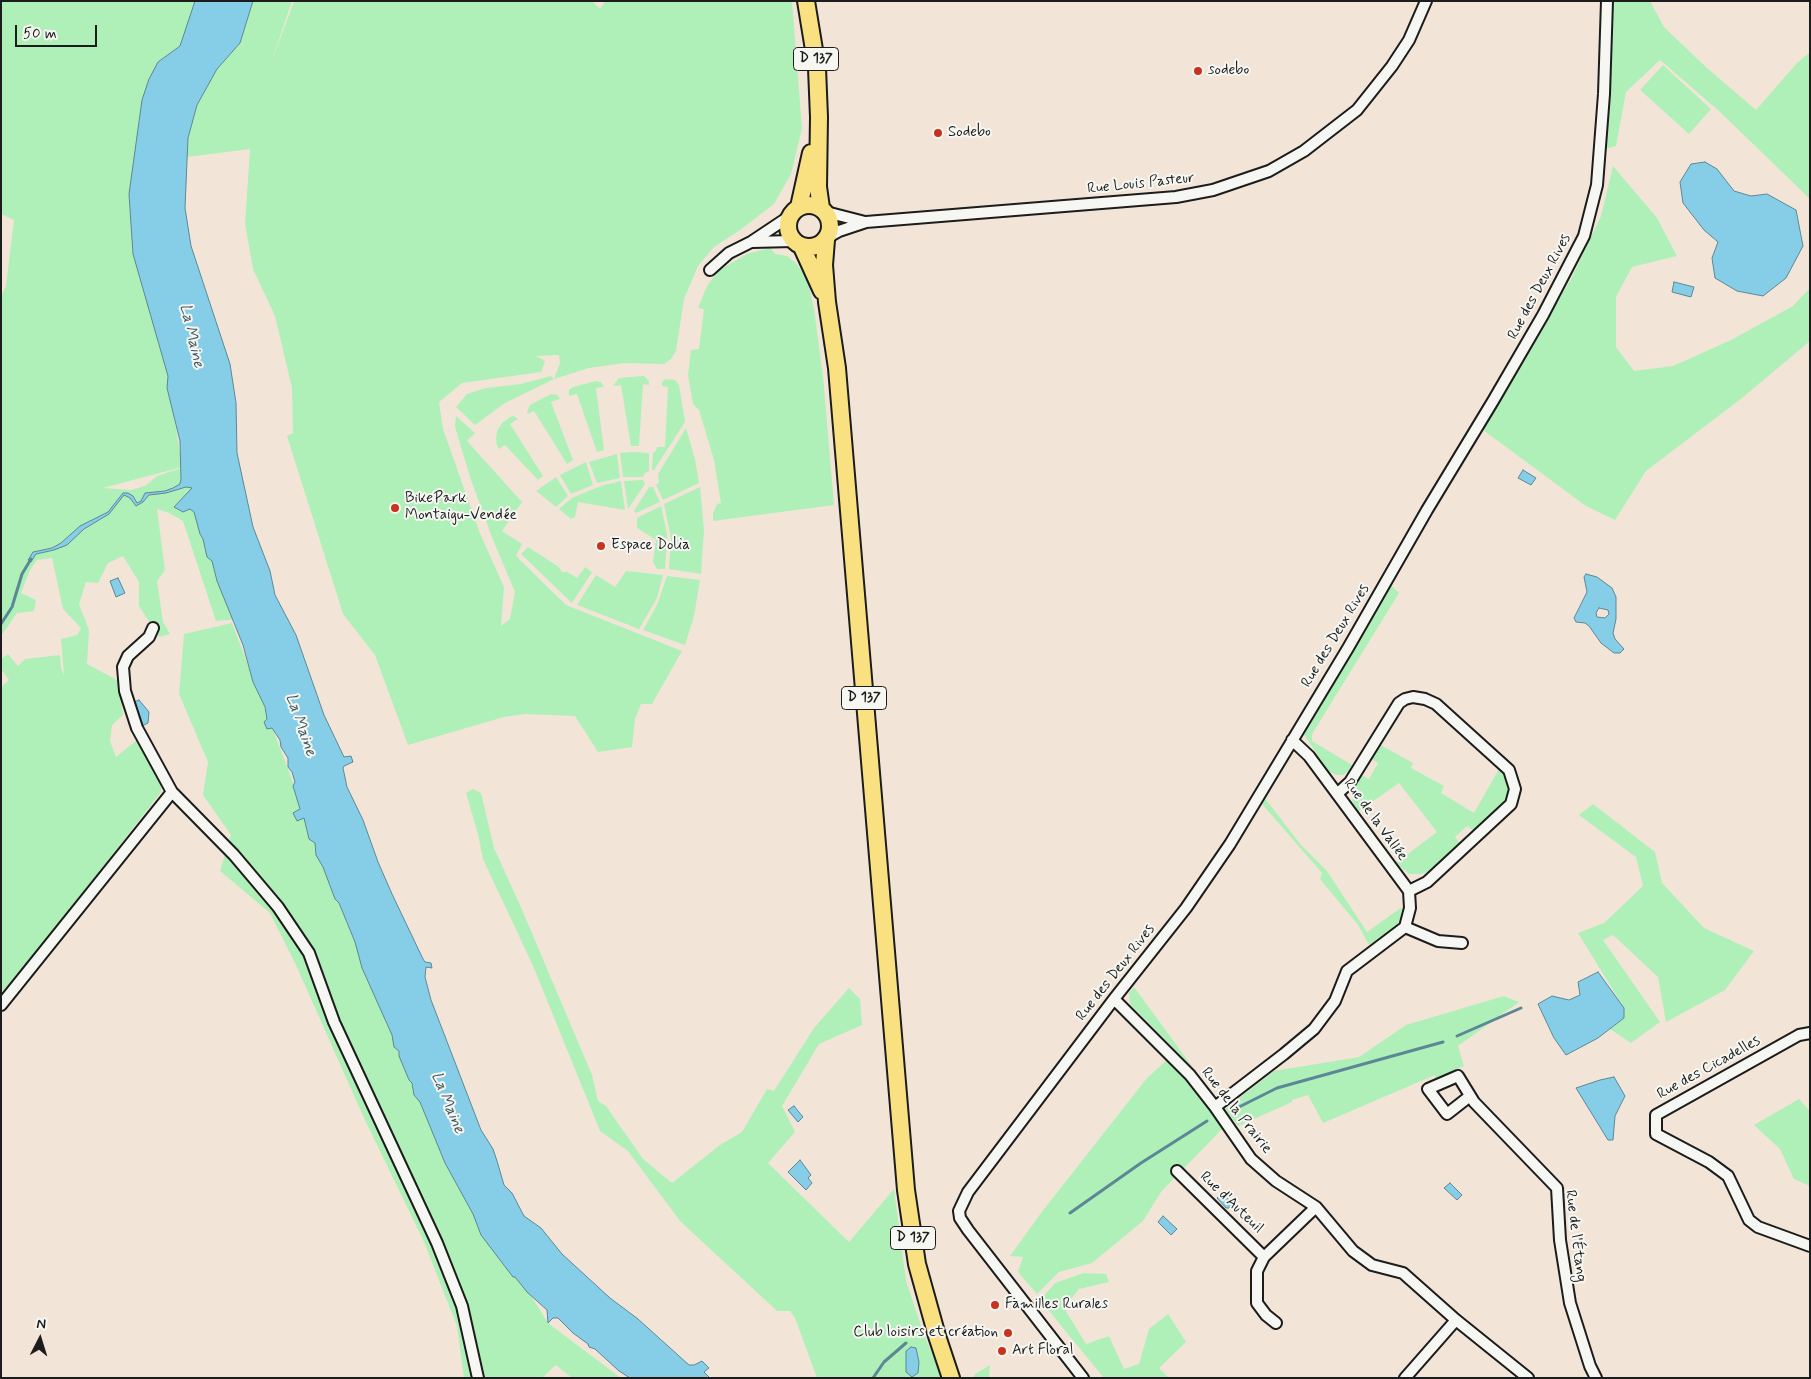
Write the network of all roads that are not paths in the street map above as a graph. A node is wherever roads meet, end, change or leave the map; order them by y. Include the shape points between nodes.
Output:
1 (806, 1) edge
2 (1426, 1) edge
3 (1607, 1) edge
4 (819, 117) junction
5 (823, 210) junction
6 (795, 212) junction
7 (866, 222) junction
8 (827, 239) junction
9 (750, 242) junction
10 (798, 244) junction
11 (710, 270) dead end
12 (827, 302) junction
13 (153, 628) dead end
14 (1292, 740) junction
15 (172, 792) junction
16 (1337, 794) junction
17 (1409, 891) junction
18 (1405, 927) junction
19 (1462, 943) dead end
20 (1114, 999) junction
21 (1, 1005) edge
22 (1810, 1033) edge
23 (1470, 1096) dead end
24 (1215, 1108) junction
25 (1177, 1171) dead end
26 (1316, 1207) junction
27 (1810, 1246) edge
28 (1264, 1257) junction
29 (1456, 1320) junction
30 (1276, 1323) dead end
31 (478, 1378) edge
32 (951, 1378) edge
33 (1084, 1378) edge
34 (1406, 1378) edge
35 (1528, 1378) edge
36 (1596, 1378) edge

1 - 4 main road, D 137 via 818,68
2 - 7 street, Rue Louis Pasteur via 1400,53 1357,110 1304,151 1269,171 1213,190 1176,197
3 - 14 street, Rue des Deux Rives via 1597,185 1584,236 1493,402
4 - 5 main road, D 137 via 818,187
4 - 6 main road, D 137
5 - 6 main road via 810,205
5 - 7 street, Rue Louis Pasteur
5 - 8 main road via 831,224
6 - 9 street
6 - 10 main road via 788,229
7 - 8 street, Rue Louis Pasteur via 839,230
8 - 10 main road via 815,247
8 - 12 main road, D 137 via 824,265
9 - 10 street
9 - 11 street via 729,253
10 - 12 main road, D 137
12 - 32 main road, D 137 via 837,368 906,1190 917,1264
13 - 15 street via 128,656 123,667 125,691 137,728
14 - 16 street, Rue de la Vallée via 1309,756
14 - 20 street, Rue des Deux Rives via 1230,844 1186,908
15 - 21 street
15 - 31 street via 234,855 278,907 309,954 334,1022 437,1243 462,1306
16 - 17 street, Rue de la Vallée
16 - 17 street via 1350,782 1399,703 1413,697 1425,698 1436,704 1509,770 1516,789 1511,804 1427,882
17 - 18 street via 1410,908
18 - 19 street via 1438,941
18 - 24 street via 1346,971 1335,1000 1314,1028
20 - 24 street, Rue de la Prairie via 1190,1075
20 - 33 street, Rue des Deux Rives via 968,1192 959,1211 966,1227
22 - 27 street, Rue des Cicadelles via 1799,1035 1656,1115 1656,1134 1709,1162 1728,1176 1749,1220 1758,1227
23 - 36 street, Rue de l'Étang via 1557,1188 1560,1240 1570,1303
24 - 26 street, Rue de la Prairie via 1251,1159 1276,1181
25 - 28 street, Rue d'Auteuil
26 - 28 street, Rue d'Auteuil
26 - 29 street, Rue de la Prairie via 1353,1251 1372,1264 1403,1273
28 - 30 street, Rue d'Auteuil via 1257,1271 1257,1303
29 - 34 street
29 - 35 street, Rue de la Prairie

